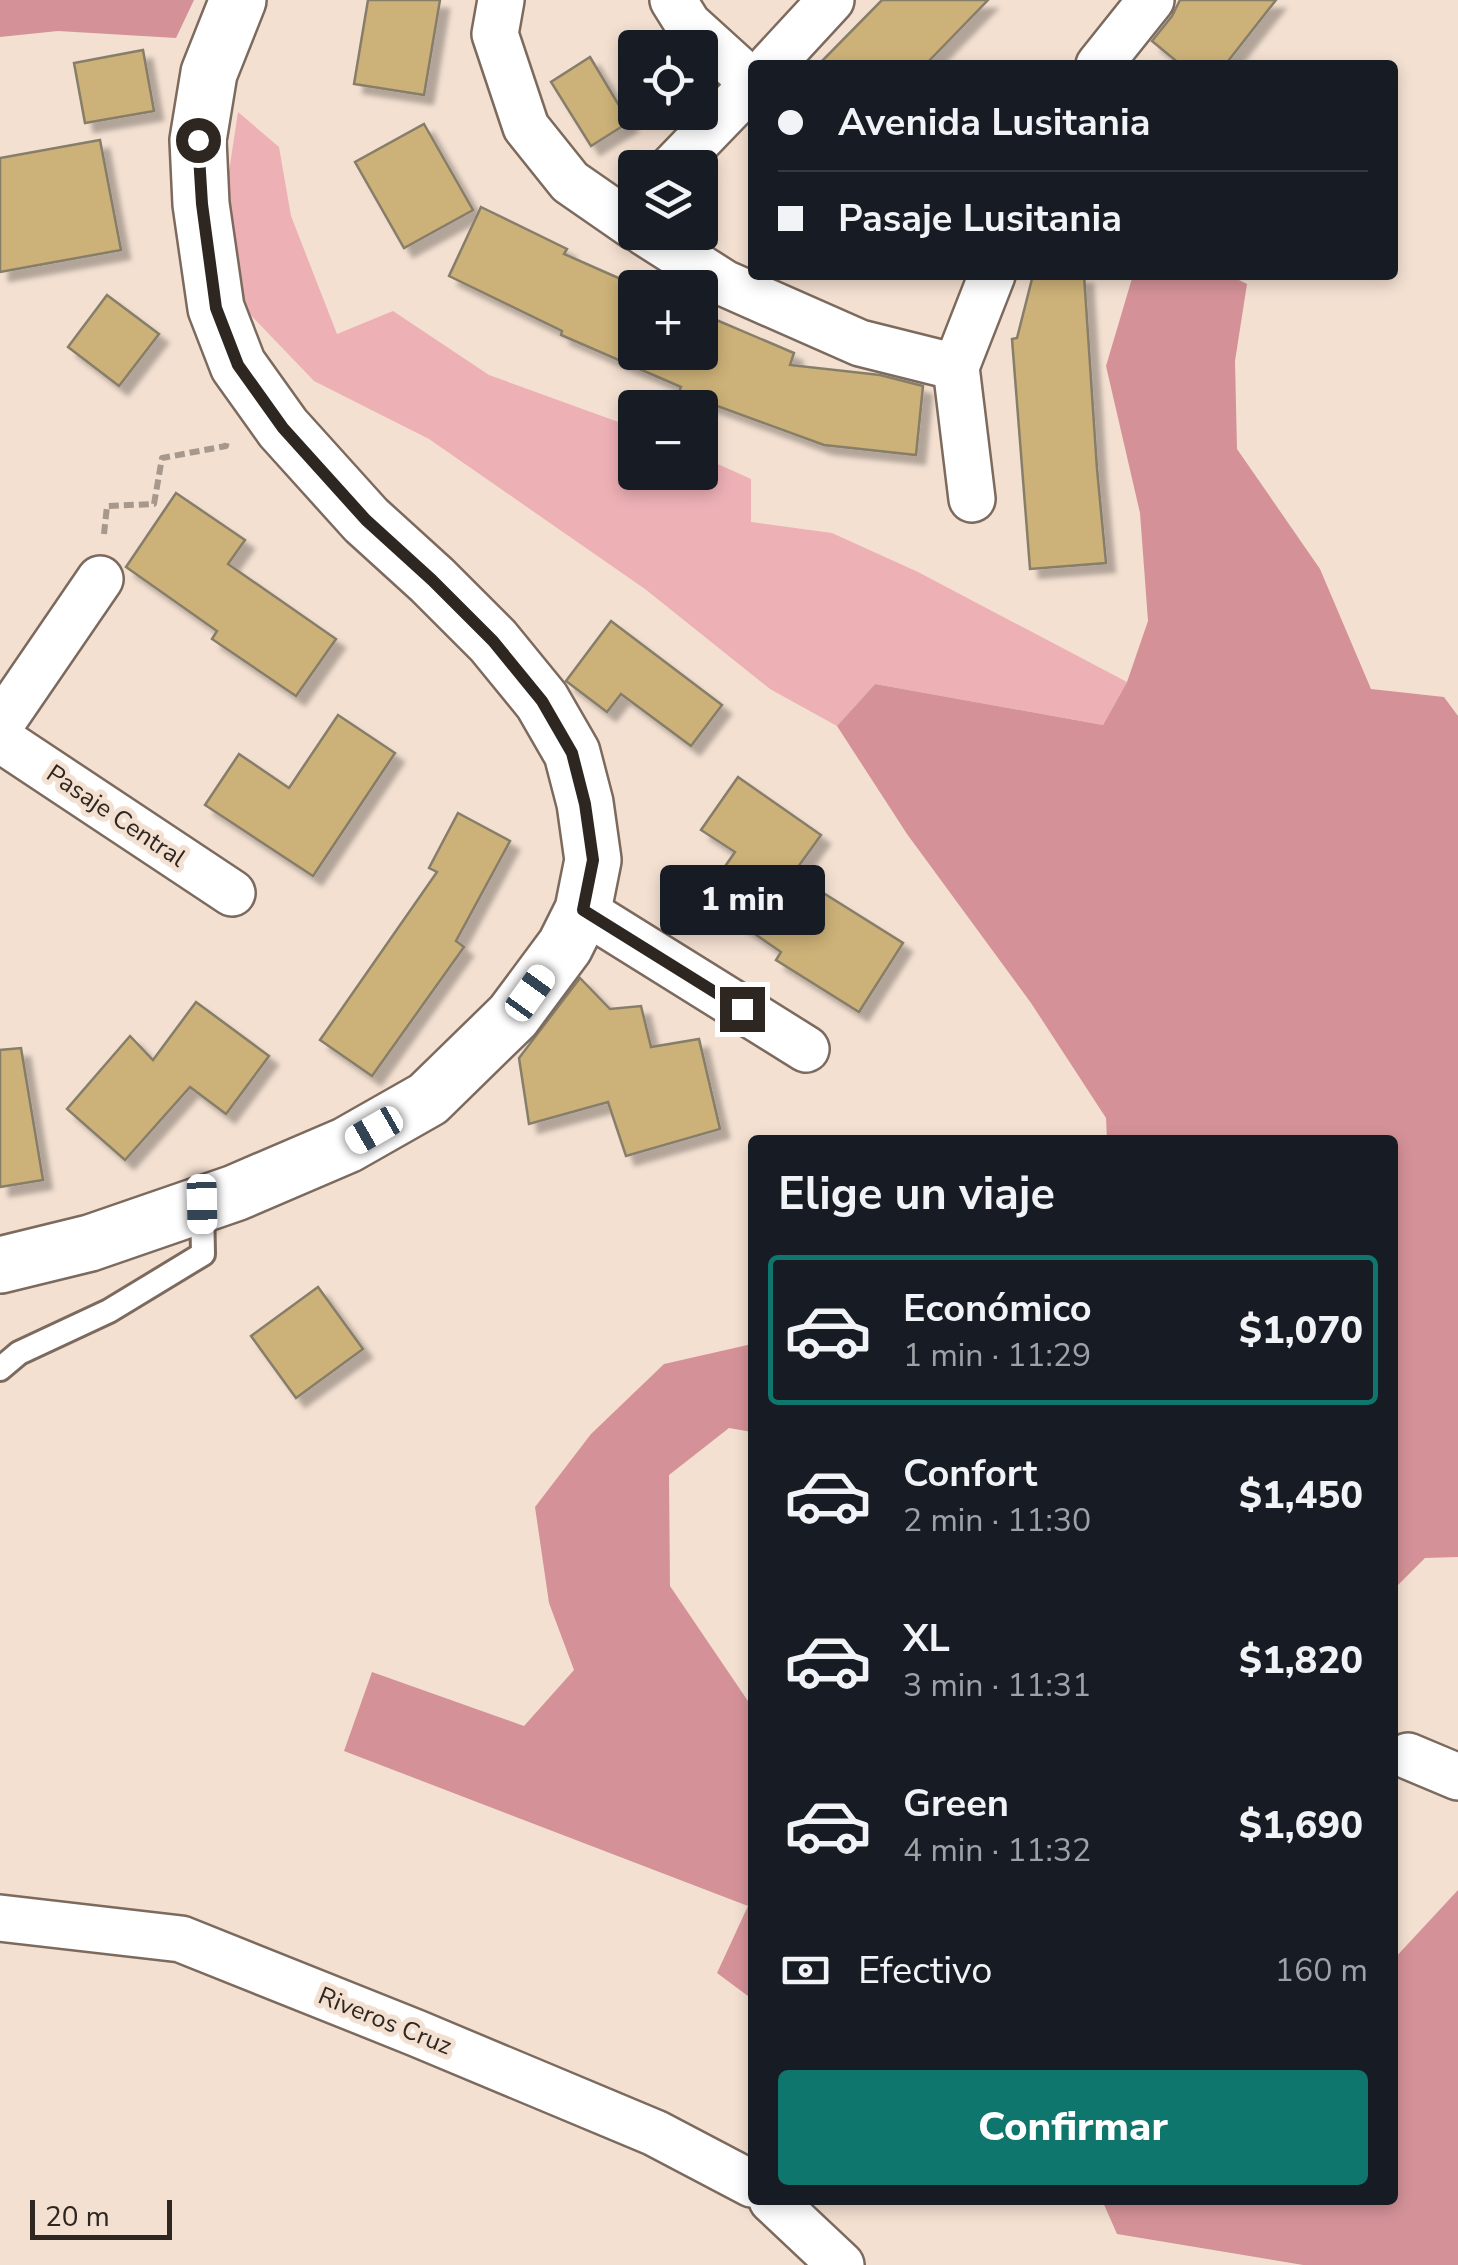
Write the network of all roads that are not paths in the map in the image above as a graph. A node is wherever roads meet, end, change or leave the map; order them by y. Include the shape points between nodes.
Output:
1 (238, 0) edge
2 (501, 0) edge
3 (672, 0) edge
4 (832, 0) edge
5 (1151, 0) edge
6 (777, 60) edge
7 (1102, 60) edge
8 (748, 79) edge
9 (748, 87) edge
10 (689, 150) edge
11 (618, 211) edge
12 (676, 250) edge
13 (990, 280) edge
14 (956, 368) junction
15 (972, 499) dead end
16 (100, 580) road end
17 (0, 726) edge
18 (0, 739) edge
19 (232, 893) dead end
20 (583, 910) junction
21 (806, 1049) dead end
22 (202, 1204) junction
23 (0, 1265) edge
24 (0, 1369) edge
25 (1408, 1756) dead end
26 (1458, 1777) edge
27 (0, 1918) edge
28 (748, 2182) edge
29 (777, 2205) edge
30 (833, 2264) edge

1 - 20 street via 209,74 198,140 216,308 238,365 283,428 366,520 493,641 542,701 572,753 585,804 593,860
2 - 11 street via 495,34 526,127 570,182
3 - 8 street via 688,24
4 - 6 street
5 - 7 street
9 - 10 street
12 - 14 street via 724,283 860,343
13 - 14 street
14 - 15 street
16 - 17 street
18 - 19 street, Pasaje Central
20 - 21 street
20 - 22 street via 513,1016 428,1099 347,1145
22 - 23 street
22 - 24 lane via 203,1254
25 - 26 street
27 - 28 street, Riveros Cruz via 181,1938 655,2132
29 - 30 street

